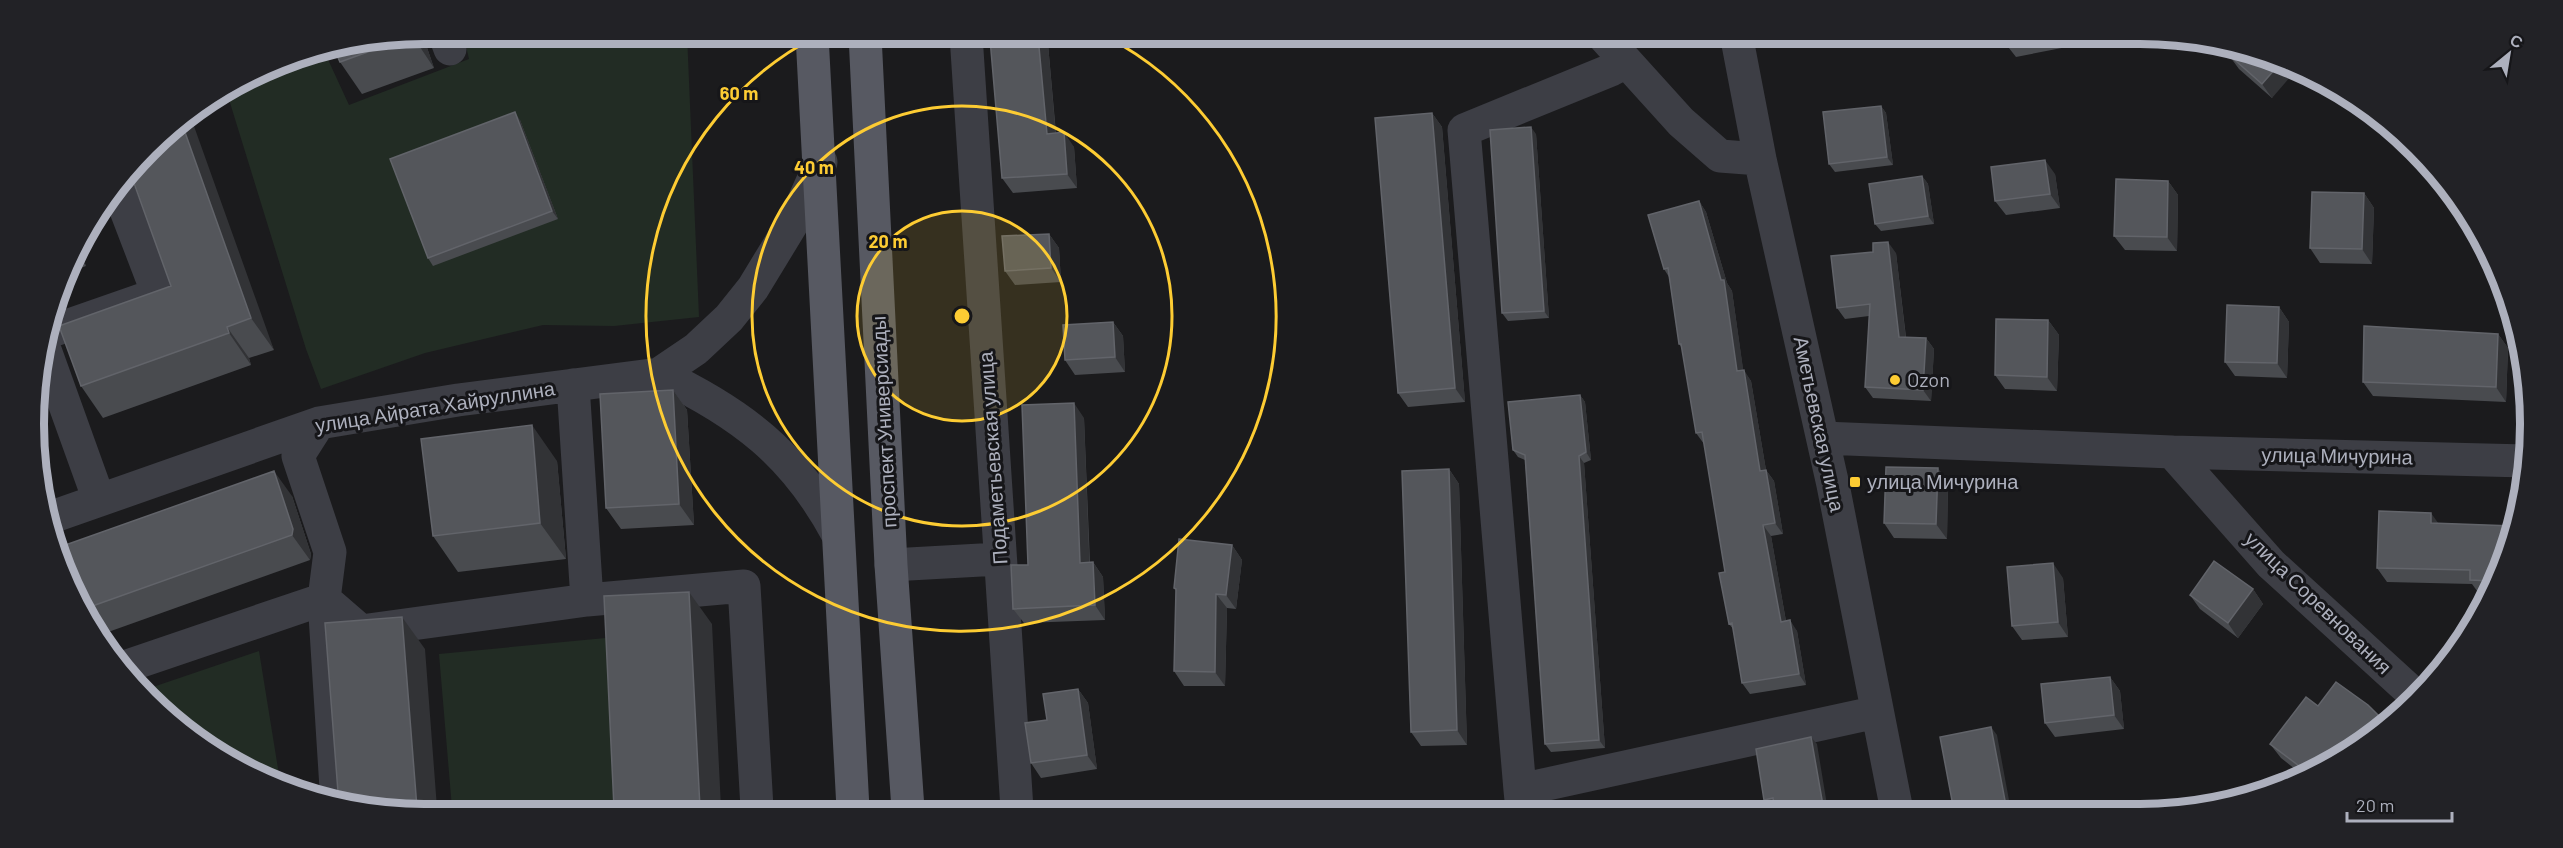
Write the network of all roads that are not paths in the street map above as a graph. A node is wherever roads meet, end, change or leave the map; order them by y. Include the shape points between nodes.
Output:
1 (813, 44) edge
2 (865, 44) edge
3 (967, 44) edge
4 (1738, 44) edge
5 (1616, 50) edge
6 (1760, 159) junction
7 (821, 162) junction
8 (120, 195) edge
9 (55, 330) edge
10 (49, 361) edge
11 (659, 374) junction
12 (573, 385) junction
13 (319, 423) junction
14 (1823, 438) junction
15 (2172, 453) junction
16 (2518, 461) edge
17 (99, 500) junction
18 (55, 516) edge
19 (838, 535) junction
20 (999, 560) junction
21 (891, 565) junction
22 (324, 599) junction
23 (587, 600) junction
24 (130, 665) edge
25 (2410, 691) edge
26 (1877, 712) junction
27 (336, 794) edge
28 (1521, 800) edge
29 (757, 804) edge
30 (853, 804) edge
31 (908, 804) edge
32 (1017, 804) edge
33 (1896, 804) edge

1 - 7 main road
2 - 21 main road, проспект Универсиады
3 - 20 street, Подаметьевская улица
4 - 6 street, Аметьевская улица
5 - 6 street via 1681,122 1720,156
5 - 28 street via 1611,70 1464,130
6 - 14 street, Аметьевская улица
7 - 11 street, улица Айрата Хайруллина via 798,214 753,288 696,349
7 - 19 main road
8 - 9 street via 158,294
10 - 17 street
11 - 12 street, улица Айрата Хайруллина
11 - 19 street via 730,412 795,468 820,501
12 - 13 street, улица Айрата Хайруллина
12 - 23 street
13 - 17 street, улица Айрата Хайруллина
13 - 22 street via 298,456 330,552
14 - 15 street, улица Мичурина
14 - 26 street, Аметьевская улица
15 - 16 street, улица Мичурина
15 - 25 street, улица Соревнования via 2271,564
17 - 18 street, улица Айрата Хайруллина
19 - 30 main road
20 - 21 street
20 - 32 street, Подаметьевская улица
21 - 31 main road, проспект Универсиады
22 - 23 street via 361,631
22 - 24 street
22 - 27 street
23 - 29 street via 744,586
26 - 28 street
26 - 33 street, Аметьевская улица

